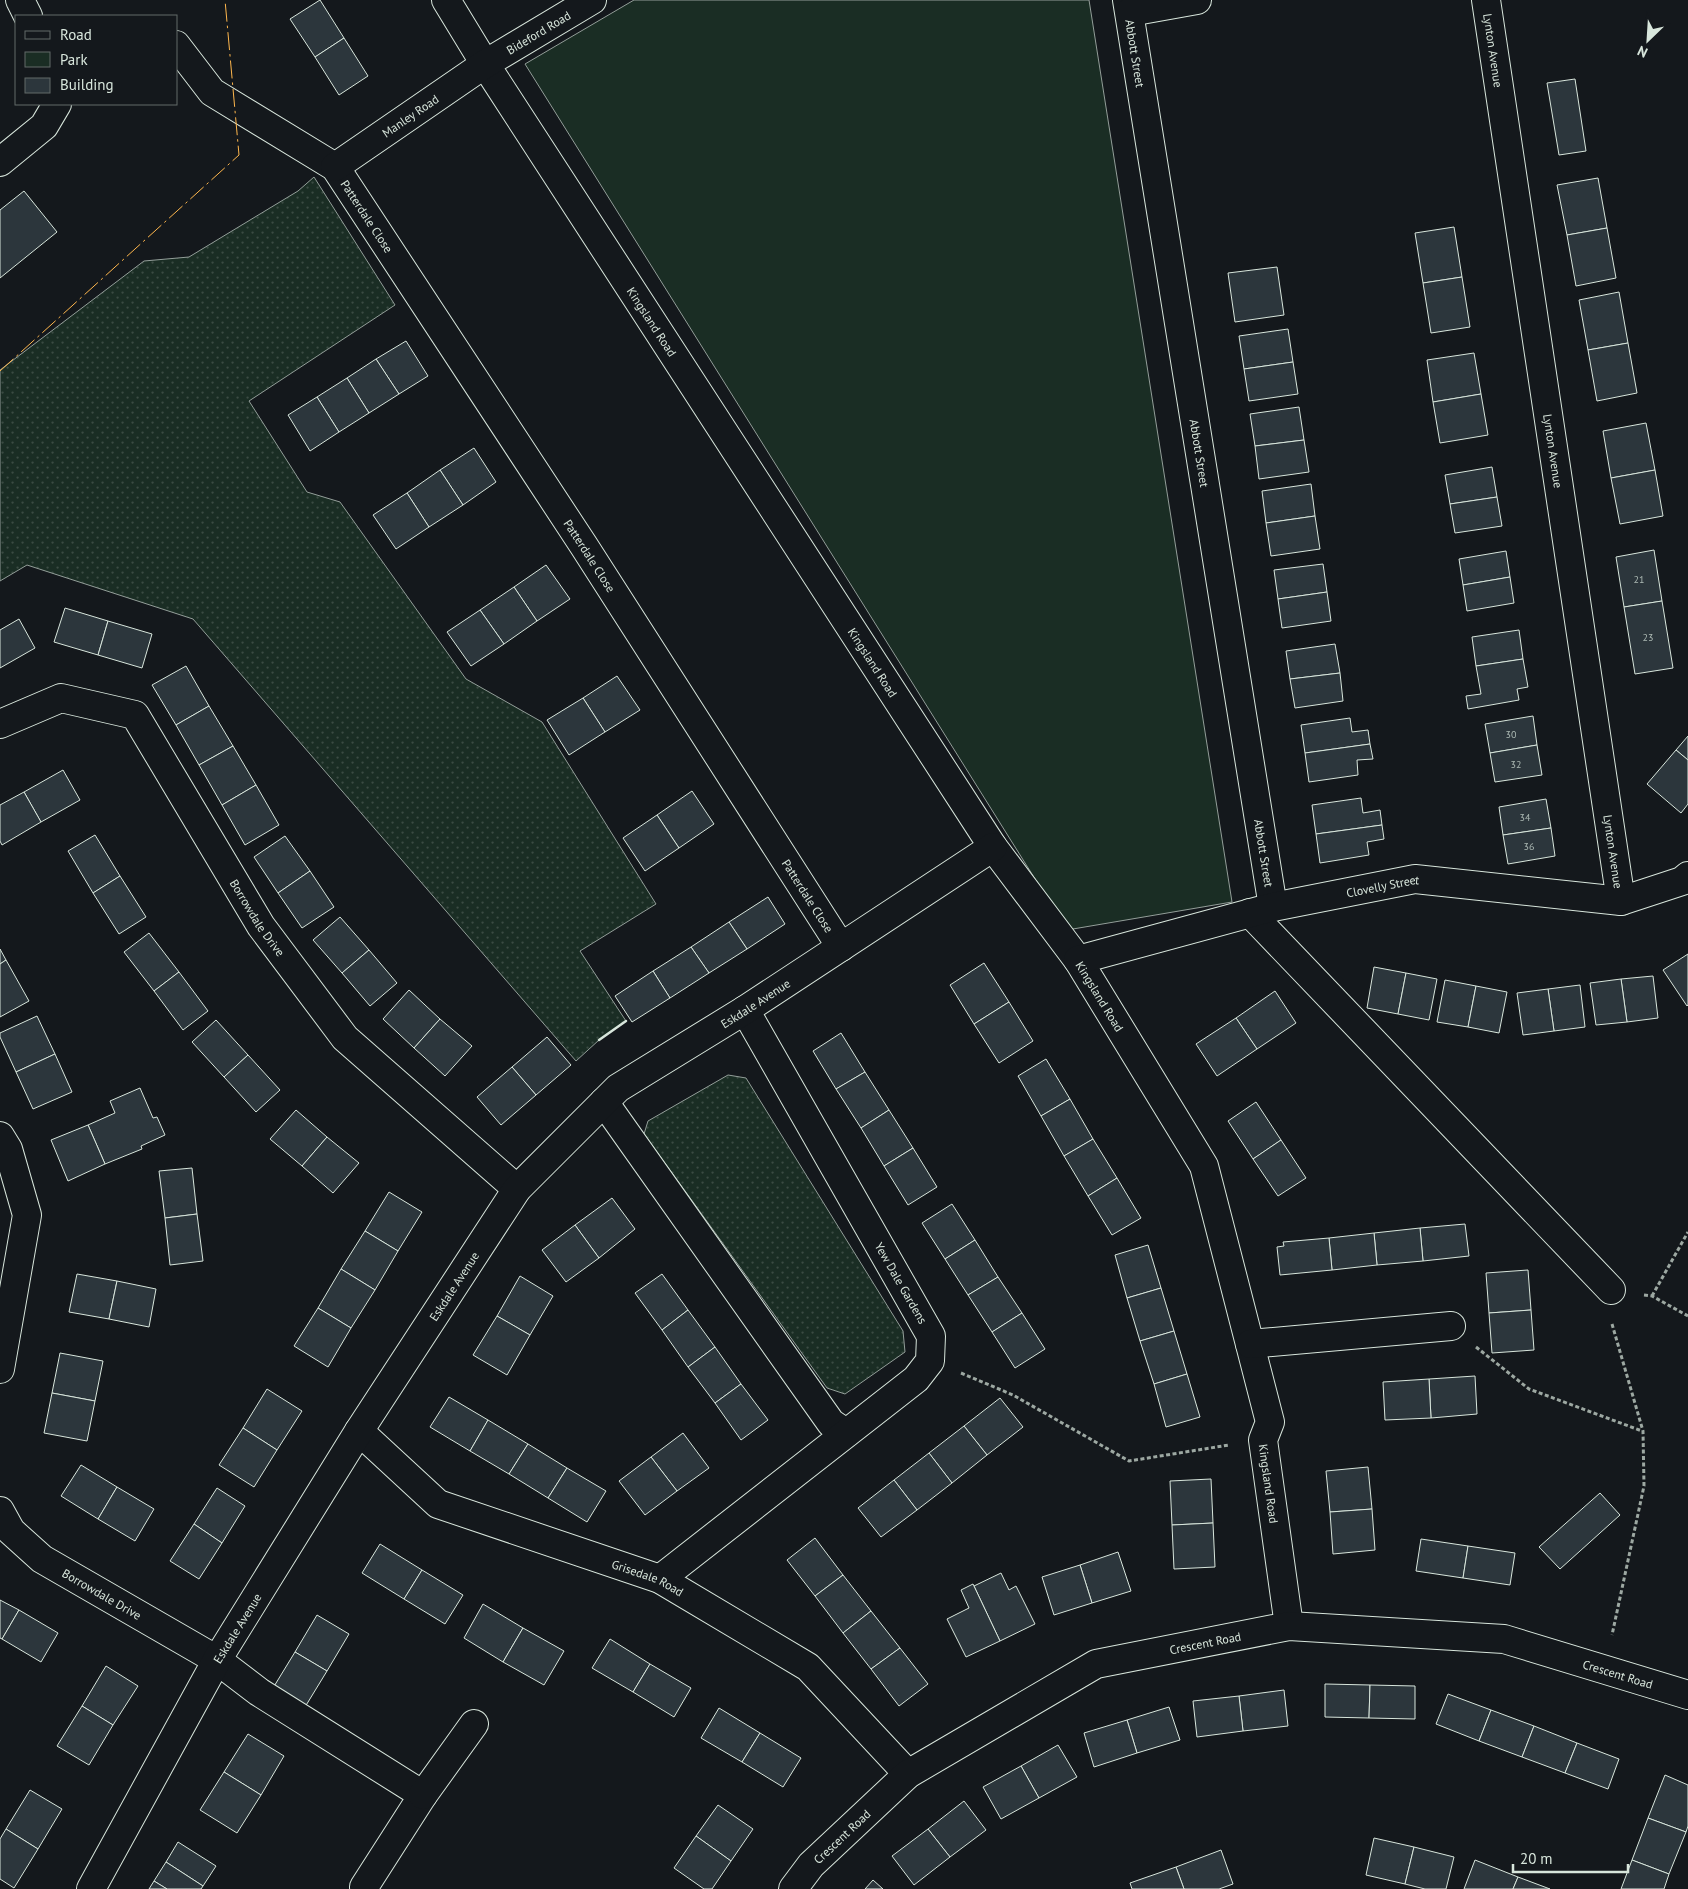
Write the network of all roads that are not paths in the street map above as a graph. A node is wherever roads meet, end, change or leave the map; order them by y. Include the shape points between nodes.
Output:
1 (20, 0) edge
2 (446, 0) edge
3 (592, 0) edge
4 (1197, 0) edge
5 (1486, 0) edge
6 (1129, 6) edge
7 (28, 15) edge
8 (178, 47) edge
9 (485, 64) junction
10 (56, 105) edge
11 (0, 162) edge
12 (335, 167) junction
13 (0, 724) edge
14 (992, 847) junction
15 (1688, 876) edge
16 (1621, 902) junction
17 (1261, 910) junction
18 (841, 947) junction
19 (1078, 960) junction
20 (744, 1010) junction
21 (604, 1102) junction
22 (0, 1136) edge
23 (517, 1189) junction
24 (1612, 1290) road end
25 (1451, 1326) road end
26 (1250, 1344) junction
27 (0, 1370) edge
28 (359, 1431) junction
29 (846, 1433) junction
30 (0, 1511) edge
31 (660, 1579) junction
32 (1289, 1626) junction
33 (217, 1660) junction
34 (1688, 1696) edge
35 (474, 1724) dead end
36 (908, 1774) junction
37 (423, 1795) junction
38 (364, 1887) dead end
39 (91, 1889) edge
40 (793, 1889) edge

1 - 7 street
2 - 9 street, Kingsland Road
3 - 9 street, Bideford Road
4 - 6 street
5 - 16 street, Lynton Avenue
6 - 17 street, Abbott Street
8 - 12 street via 212,92
9 - 12 street, Manley Road
9 - 14 street, Kingsland Road
10 - 11 street via 44,126
12 - 18 street, Patterdale Close via 584,546
13 - 23 street, Borrowdale Drive via 61,698 134,715 261,926 345,1038
14 - 18 street, Eskdale Avenue
14 - 19 street, Kingsland Road
15 - 16 street, Clovelly Street
16 - 17 street, Clovelly Street via 1415,879
17 - 19 street, Clovelly Street
17 - 24 street
18 - 20 street, Eskdale Avenue
19 - 26 street, Kingsland Road via 1204,1166
20 - 21 street, Eskdale Avenue via 618,1088
20 - 29 street, Yew Dale Gardens via 931,1336 930,1361 916,1379
21 - 23 street, Eskdale Avenue
21 - 29 street via 831,1423
22 - 27 street via 8,1149 27,1216
23 - 28 street, Eskdale Avenue
25 - 26 street
26 - 32 street, Kingsland Road via 1270,1422 1263,1440
28 - 31 street, Grisedale Road via 438,1504
28 - 33 street, Eskdale Avenue
29 - 31 street
30 - 33 street, Borrowdale Drive via 11,1531 42,1559
31 - 36 street, Grisedale Road via 808,1667
32 - 34 street, Crescent Road via 1504,1640
32 - 36 street, Crescent Road via 1096,1664
33 - 37 street, Borrowdale Drive via 259,1692
33 - 39 street, Eskdale Avenue
35 - 37 street
36 - 40 street, Crescent Road via 811,1865
37 - 38 street

